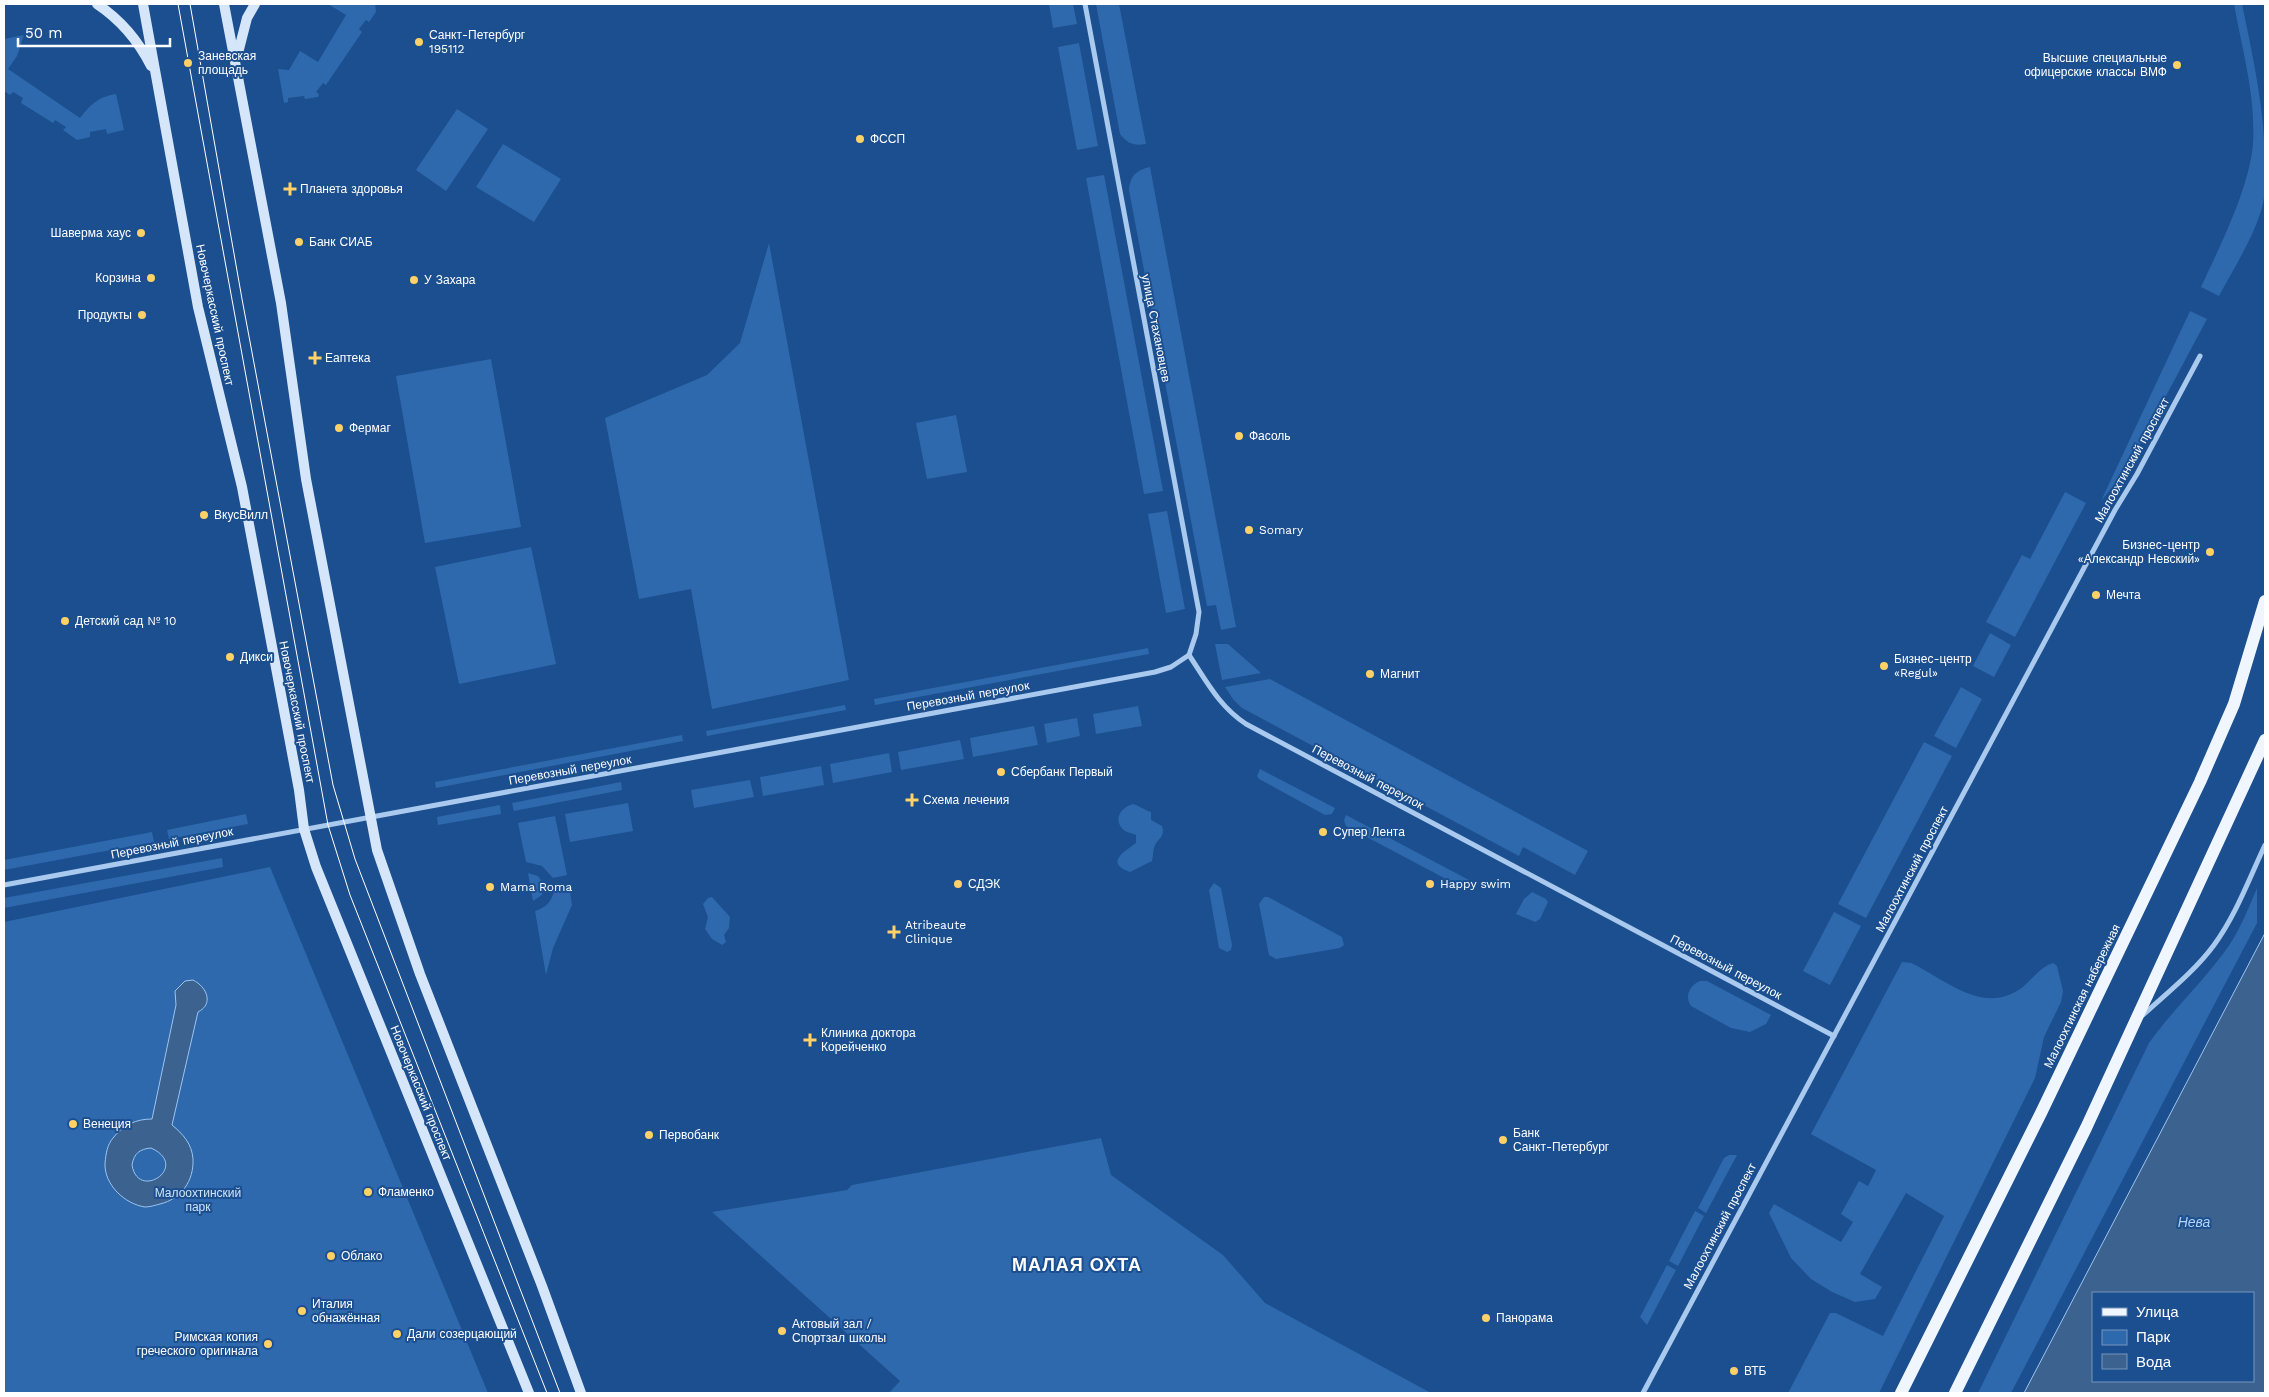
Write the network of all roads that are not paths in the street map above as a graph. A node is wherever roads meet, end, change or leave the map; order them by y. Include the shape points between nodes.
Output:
1 (97, 4) edge
2 (143, 4) edge
3 (224, 4) edge
4 (255, 4) edge
5 (1085, 4) edge
6 (236, 66) junction
7 (156, 78) junction
8 (2200, 356) dead end
9 (2265, 601) edge
10 (1189, 655) junction
11 (2265, 740) edge
12 (369, 818) junction
13 (304, 829) junction
14 (2265, 846) edge
15 (4, 885) edge
16 (2135, 1022) junction
17 (1834, 1036) junction
18 (529, 1393) edge
19 (581, 1393) edge
20 (1642, 1393) edge
21 (1901, 1393) edge
22 (1955, 1393) edge

1 - 7 main road via 123,24 142,48
2 - 7 main road, Новочеркасский проспект
3 - 6 main road
4 - 6 main road via 239,44
5 - 10 street, улица Стахановцев via 1199,612
6 - 12 main road via 281,304 306,479
7 - 13 main road, Новочеркасский проспект via 198,307 242,487
8 - 17 street, Малоохтинский проспект
9 - 21 main road, Малоохтинская набережная via 2234,704 2200,782
10 - 12 street, Перевозный переулок via 1171,667 1155,672
10 - 17 street, Перевозный переулок via 1219,701 1246,724
11 - 16 main road
12 - 13 street, Перевозный переулок
12 - 19 main road via 420,974
13 - 15 street, Перевозный переулок
13 - 18 main road, Новочеркасский проспект via 320,876
14 - 16 street via 2213,946 2189,973
16 - 22 main road
17 - 20 street, Малоохтинский проспект

